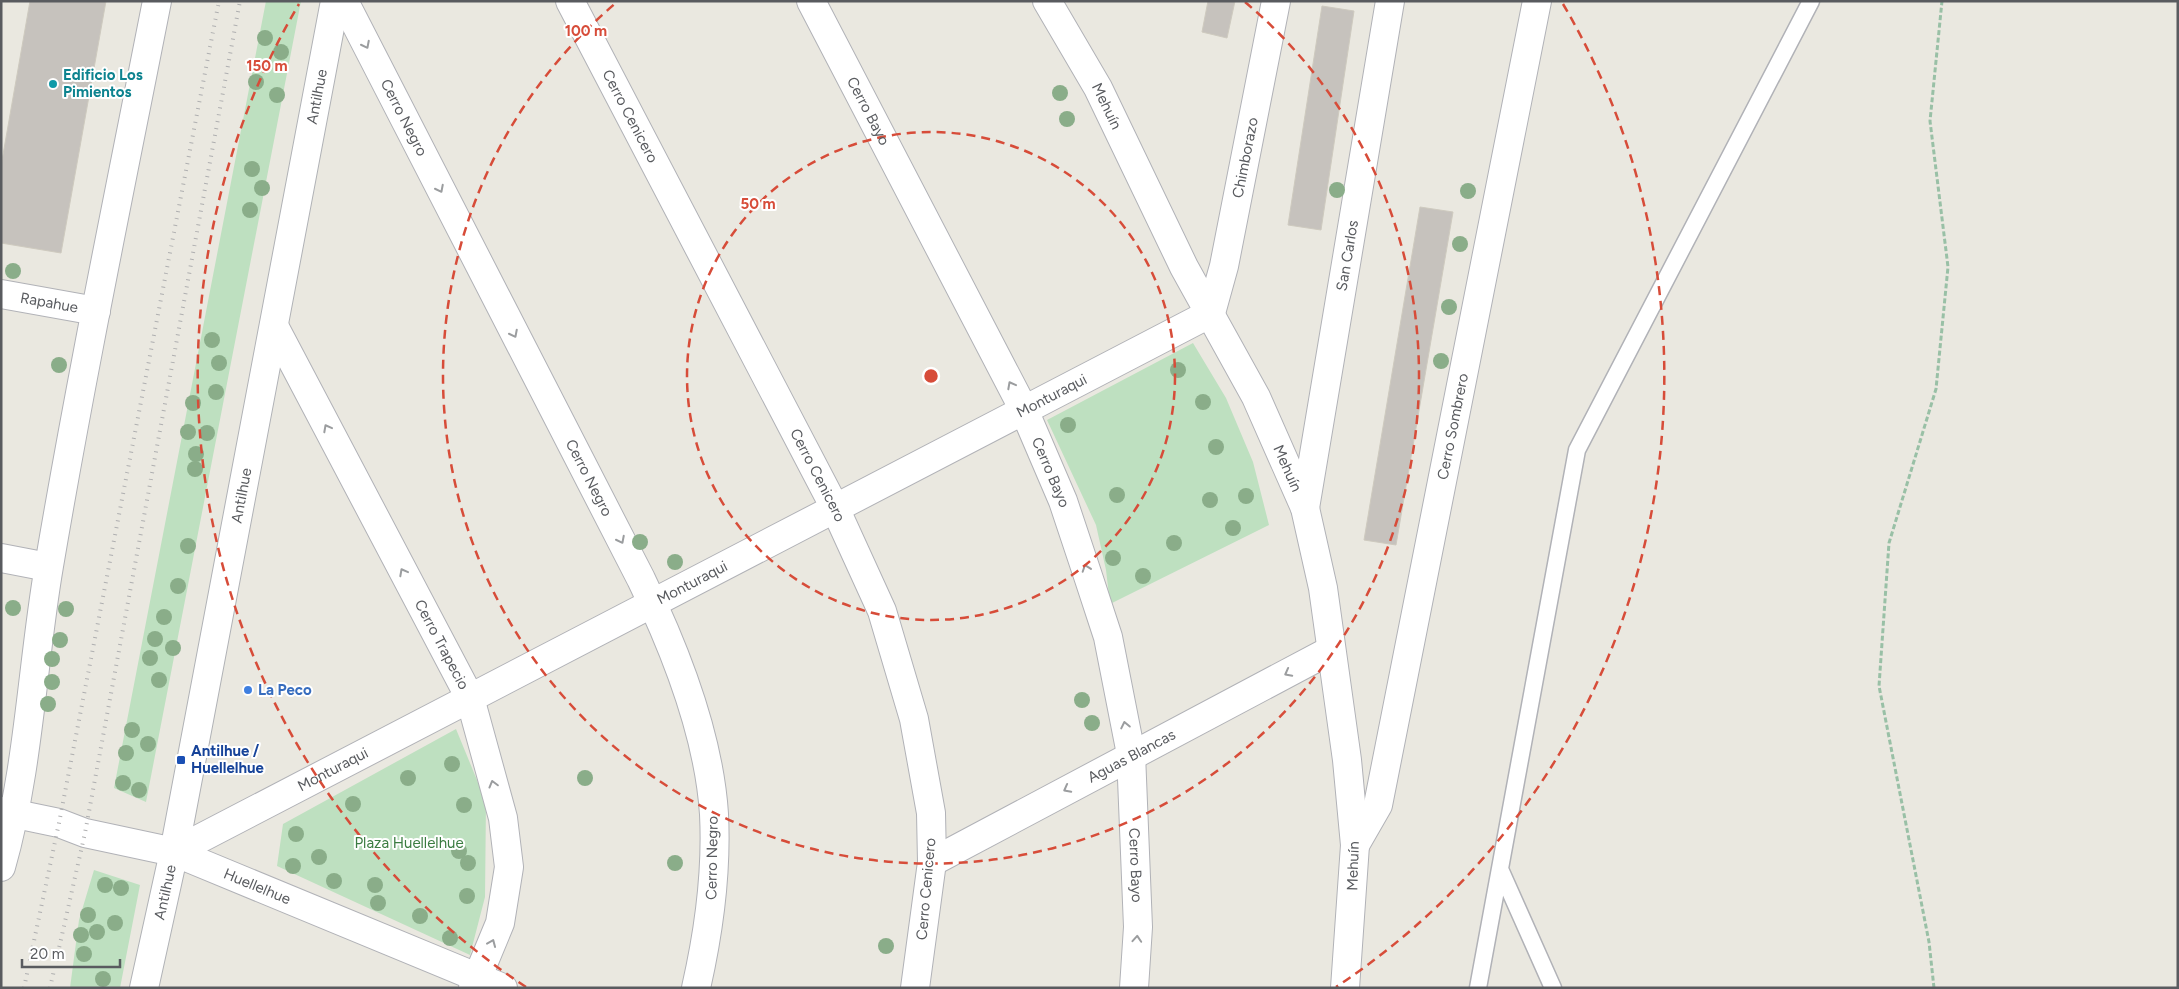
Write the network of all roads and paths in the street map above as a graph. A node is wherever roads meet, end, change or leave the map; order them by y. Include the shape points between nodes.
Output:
1 (157, 1) edge
2 (335, 1) edge
3 (344, 1) edge
4 (570, 1) edge
5 (811, 1) edge
6 (1046, 1) edge
7 (1276, 1) edge
8 (1390, 1) edge
9 (1537, 1) edge
10 (1811, 1) edge
11 (1942, 1) edge
12 (1, 294) edge
13 (96, 311) junction
14 (1211, 313) junction
15 (274, 326) junction
16 (1024, 410) junction
17 (835, 508) junction
18 (1305, 508) junction
19 (1, 558) edge
20 (48, 567) junction
21 (653, 604) junction
22 (1331, 650) junction
23 (470, 698) junction
24 (1131, 754) junction
25 (7, 812) edge
26 (1355, 845) junction
27 (174, 852) junction
28 (932, 862) junction
29 (1, 867) edge
30 (1500, 869) junction
31 (475, 983) edge
32 (144, 988) edge
33 (504, 988) edge
34 (696, 988) edge
35 (915, 988) edge
36 (1134, 988) edge
37 (1345, 988) edge
38 (1478, 988) edge
39 (1553, 988) edge
40 (1934, 988) edge

1 - 13 street
2 - 15 street, Antilhue
3 -> 21 street, Cerro Negro
4 - 17 street, Cerro Cenicero
16 -> 5 street, Cerro Bayo
6 - 14 street, Mehuín via 1098,88 1184,266
7 - 14 street, Chimborazo via 1224,266
8 - 18 street, San Carlos
9 - 26 street, Cerro Sombrero via 1378,805
10 - 30 lane via 1577,450
11 - 40 path via 1930,120 1948,267 1936,389 1889,544 1879,686 1929,942
12 - 13 street, Rapahue
13 - 20 street
14 - 16 street, Monturaqui
14 - 18 street, Mehuín via 1256,397
23 -> 15 street, Cerro Trapecio
15 - 27 street, Antilhue
16 - 17 street, Monturaqui
24 -> 16 street, Cerro Bayo via 1108,637 1063,501
17 - 21 street, Monturaqui
17 - 28 street, Cerro Cenicero via 882,610 914,719 930,813
18 - 22 street, Mehuín
19 - 20 street
20 - 25 street
21 - 23 street, Monturaqui
21 - 34 street, Cerro Negro via 701,740 714,813 709,932
22 -> 24 street, Aguas Blancas
22 - 26 street, Mehuín via 1348,760
23 - 27 street, Monturaqui
31 -> 23 street, Cerro Trapecio via 500,923 509,867 503,818
24 -> 28 street, Aguas Blancas
36 -> 24 street, Cerro Bayo via 1138,928
25 - 27 street, Huellelhue
25 - 29 street
26 - 37 street, Mehuín
27 - 31 street, Huellelhue
27 - 32 street, Antilhue
28 - 35 street, Cerro Cenicero
30 - 38 lane
30 - 39 lane
31 - 33 street, Huellelhue

